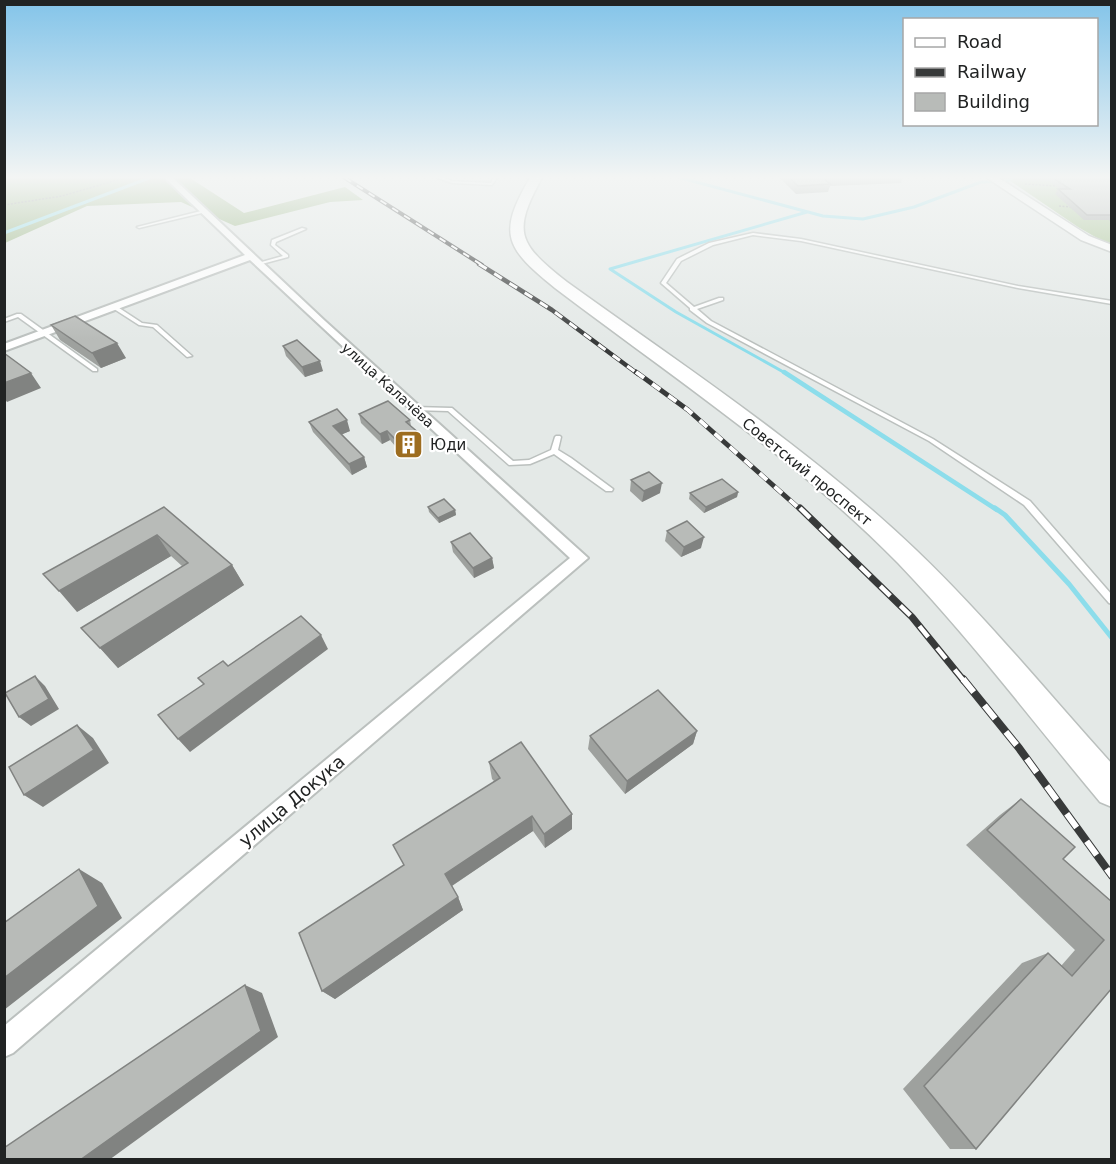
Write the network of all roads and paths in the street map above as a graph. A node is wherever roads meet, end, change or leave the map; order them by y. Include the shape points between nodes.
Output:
1 (227, 232) edge
2 (295, 232) edge
3 (516, 232) edge
4 (1076, 232) edge
5 (1112, 249) edge
6 (256, 260) junction
7 (722, 298) dead end
8 (1112, 303) edge
9 (113, 306) junction
10 (692, 309) junction
11 (4, 321) edge
12 (43, 333) junction
13 (4, 348) edge
14 (189, 356) dead end
15 (95, 370) dead end
16 (414, 408) junction
17 (558, 437) dead end
18 (554, 452) junction
19 (609, 489) dead end
20 (580, 558) joint
21 (1112, 601) edge
22 (1112, 789) edge
23 (4, 1044) edge

1 - 6 street, улица Калачёва
2 - 6 lane via 273,241 286,256
3 - 22 main road, Советский проспект via 523,252 555,280 819,478 861,514 953,607
4 - 5 street
6 - 9 street
6 - 16 street, улица Калачёва
7 - 10 lane
8 - 10 lane via 801,240 753,234 711,244 679,261 663,282
9 - 12 street
9 - 14 lane via 141,324 155,326
10 - 21 lane via 709,322 931,440 1027,503
11 - 12 lane via 19,315
12 - 13 street
12 - 15 lane
16 - 18 lane via 450,409 511,463 530,462
16 - 20 street, улица Калачёва
17 - 18 lane
18 - 19 lane
20 - 23 street, улица Докука

